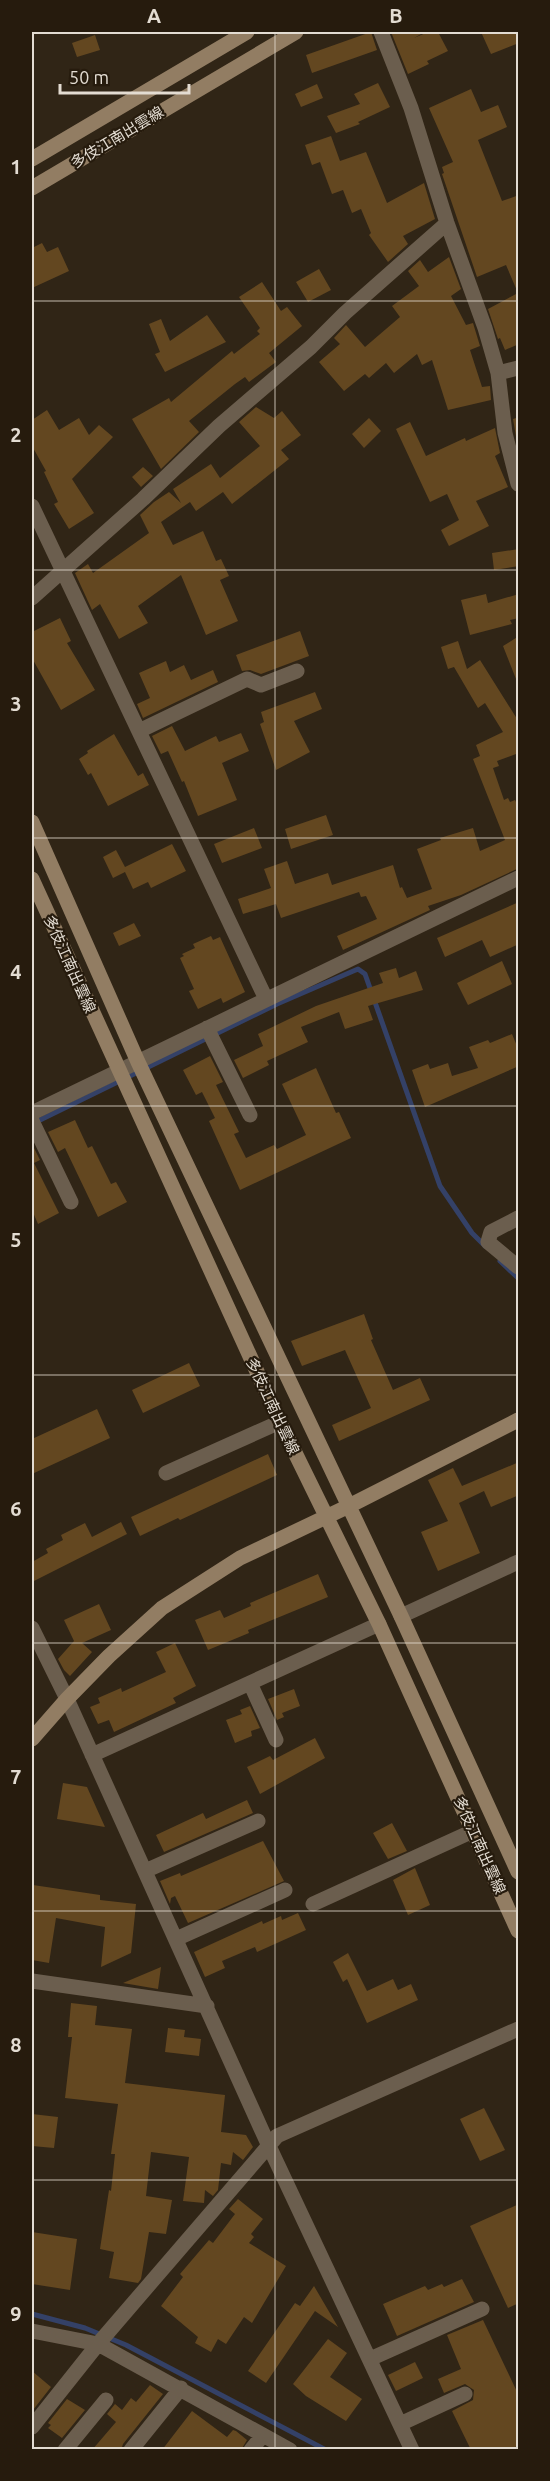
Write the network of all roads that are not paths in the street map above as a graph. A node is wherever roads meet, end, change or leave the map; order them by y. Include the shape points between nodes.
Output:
1 (247, 32) edge
2 (296, 32) edge
3 (381, 32) edge
4 (32, 159) edge
5 (32, 188) edge
6 (447, 223) junction
7 (519, 368) edge
8 (498, 373) junction
9 (519, 484) edge
10 (32, 506) edge
11 (62, 571) junction
12 (32, 598) edge
13 (297, 671) dead end
14 (139, 731) junction
15 (32, 822) edge
16 (519, 878) edge
17 (32, 879) edge
18 (266, 999) junction
19 (207, 1028) junction
20 (138, 1062) junction
21 (118, 1071) junction
22 (32, 1113) edge
23 (250, 1115) dead end
24 (32, 1121) edge
25 (71, 1203) dead end
26 (519, 1218) edge
27 (519, 1267) edge
28 (519, 1420) edge
29 (280, 1422) junction
30 (166, 1473) dead end
31 (349, 1506) junction
32 (327, 1517) junction
33 (519, 1562) edge
34 (401, 1616) junction
35 (379, 1624) junction
36 (32, 1628) edge
37 (250, 1683) junction
38 (66, 1699) junction
39 (32, 1739) edge
40 (276, 1740) dead end
41 (92, 1755) junction
42 (258, 1821) dead end
43 (473, 1831) junction
44 (145, 1871) junction
45 (519, 1872) edge
46 (285, 1890) dead end
47 (313, 1904) dead end
48 (519, 1931) edge
49 (176, 1939) junction
50 (32, 1981) edge
51 (207, 2006) junction
52 (519, 2029) edge
53 (268, 2144) junction
54 (482, 2309) dead end
55 (32, 2331) edge
56 (98, 2344) junction
57 (370, 2359) junction
58 (182, 2388) junction
59 (465, 2394) dead end
60 (106, 2400) dead end
61 (400, 2424) junction
62 (32, 2427) edge
63 (263, 2435) junction
64 (65, 2450) edge
65 (131, 2450) edge
66 (251, 2450) edge
67 (290, 2450) edge
68 (412, 2450) edge

1 - 4 main road, 多伎江南出雲線
2 - 5 main road, 多伎江南出雲線
3 - 6 street via 411,108
6 - 8 street
6 - 11 street
7 - 8 street
8 - 9 street via 505,434
10 - 11 street
11 - 12 street
11 - 14 street
13 - 14 street via 261,685 246,679
14 - 18 street
15 - 20 main road, 多伎江南出雲線
16 - 18 street
17 - 21 main road, 多伎江南出雲線
18 - 19 street
19 - 20 street
19 - 23 street
20 - 21 street
20 - 31 main road, 多伎江南出雲線
21 - 22 street
21 - 29 main road, 多伎江南出雲線
24 - 25 street
26 - 27 street via 491,1232 488,1242
28 - 31 main road
29 - 30 street
29 - 32 main road, 多伎江南出雲線
31 - 32 main road
31 - 34 main road, 多伎江南出雲線
32 - 35 main road, 多伎江南出雲線
32 - 38 main road via 240,1558 162,1608
33 - 34 street
34 - 45 main road, 多伎江南出雲線
35 - 37 street
35 - 43 main road, 多伎江南出雲線
36 - 38 street
37 - 40 street
37 - 41 street
38 - 39 main road
38 - 41 street
41 - 44 street
42 - 44 street
43 - 47 street
43 - 48 main road, 多伎江南出雲線
44 - 49 street
46 - 49 street
49 - 51 street
50 - 51 street
51 - 53 street
52 - 53 street via 277,2136
53 - 56 street
53 - 57 street
54 - 57 street
55 - 56 street
56 - 58 street
56 - 62 street
57 - 61 street
58 - 63 street
58 - 65 street
59 - 61 street
60 - 64 street
61 - 68 street
63 - 66 street
63 - 67 street

